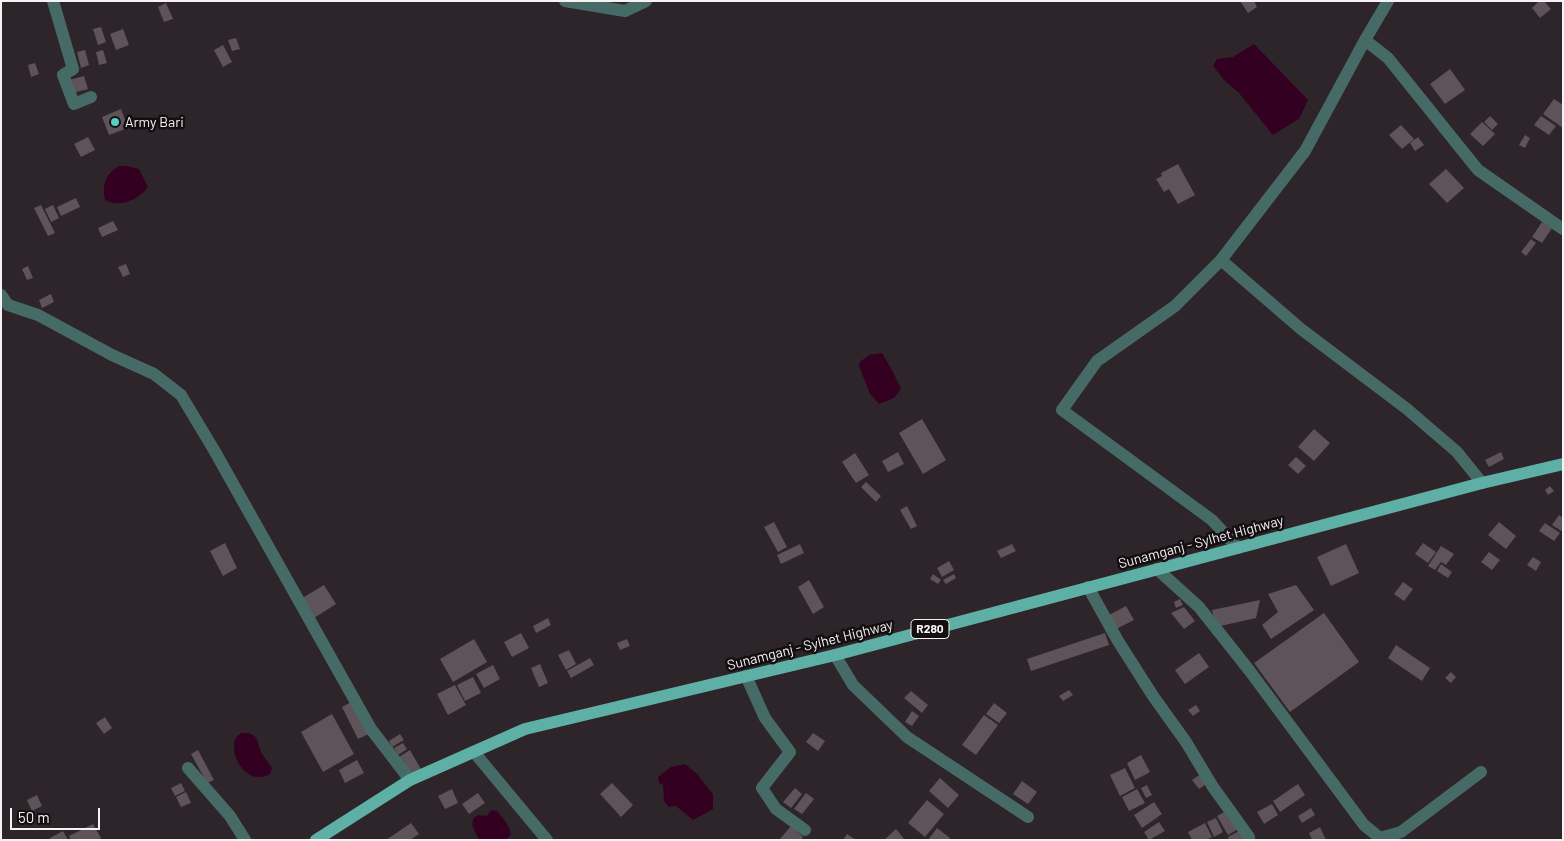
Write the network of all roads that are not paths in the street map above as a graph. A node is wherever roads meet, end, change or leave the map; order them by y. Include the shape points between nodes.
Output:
1 (53, 1) edge
2 (564, 1) edge
3 (646, 1) edge
4 (1388, 1) edge
5 (1365, 40) junction
6 (91, 97) dead end
7 (1563, 229) edge
8 (1221, 260) junction
9 (1, 295) edge
10 (1563, 464) edge
11 (1482, 483) junction
12 (1238, 548) junction
13 (1157, 569) junction
14 (1088, 587) junction
15 (835, 655) junction
16 (746, 676) junction
17 (474, 752) junction
18 (188, 768) dead end
19 (1481, 772) dead end
20 (410, 780) junction
21 (1028, 817) dead end
22 (805, 830) dead end
23 (1249, 837) dead end
24 (245, 840) edge
25 (316, 840) edge
26 (546, 840) edge

1 - 6 street via 73,70 63,74 74,104
2 - 3 street via 625,11
4 - 5 street
5 - 7 street via 1388,58 1478,170
5 - 8 street via 1305,151
8 - 11 street via 1301,329 1407,409 1457,452
8 - 12 street via 1175,306 1096,360 1062,410 1212,520
9 - 20 street via 8,305 38,315 154,374 181,395 371,729
10 - 11 main road, Sunamganj - Sylhet Highway / R280
11 - 12 main road, Sunamganj - Sylhet Highway / R280
12 - 13 main road, Sunamganj - Sylhet Highway / R280
13 - 14 main road, Sunamganj - Sylhet Highway / R280
13 - 19 street via 1199,607 1364,825 1380,838 1400,832
14 - 15 main road, Sunamganj - Sylhet Highway / R280
14 - 23 street via 1153,696
15 - 16 main road, Sunamganj - Sylhet Highway / R280
15 - 21 street via 853,685 907,737
16 - 17 main road, Sunamganj - Sylhet Highway / R280 via 525,730
16 - 22 street via 765,718 790,752 762,788 776,810
17 - 20 main road, Sunamganj - Sylhet Highway / R280
17 - 26 street
18 - 24 street via 230,816
20 - 25 main road, Sunamganj - Sylhet Highway / R280

